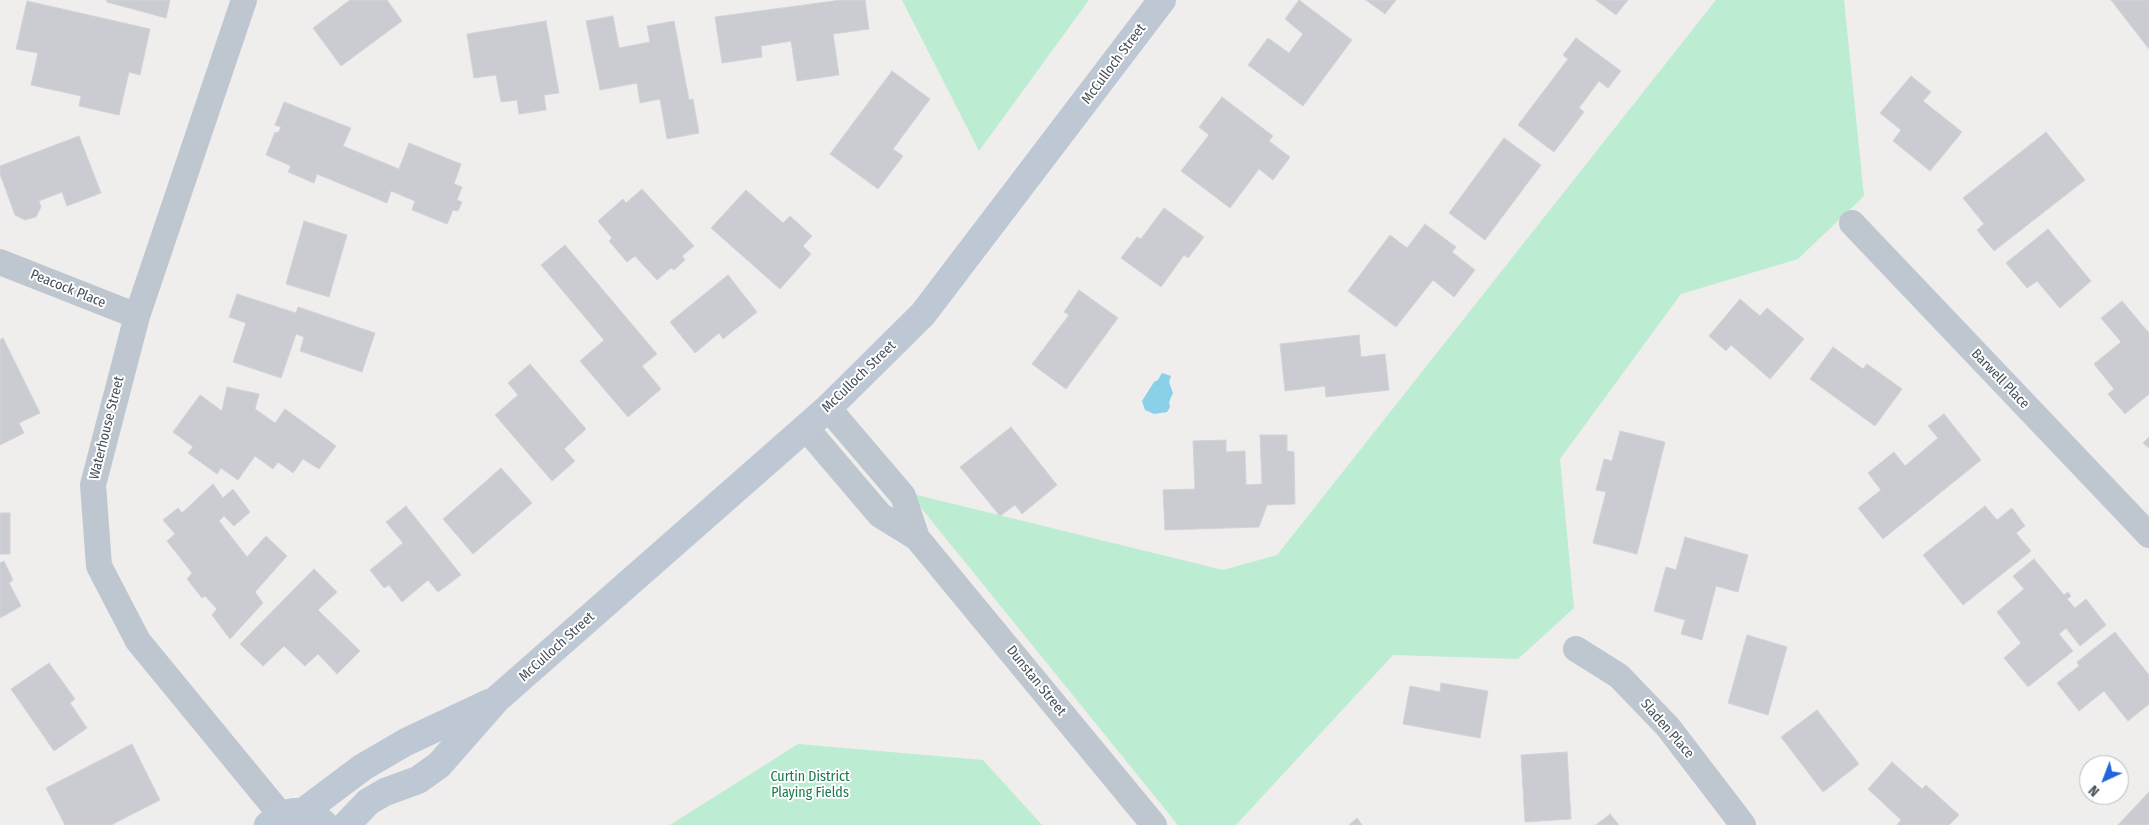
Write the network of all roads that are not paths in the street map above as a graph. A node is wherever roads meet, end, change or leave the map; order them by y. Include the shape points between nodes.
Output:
1 (244, 0) edge
2 (1162, 0) edge
3 (1852, 223) dead end
4 (0, 262) edge
5 (137, 316) junction
6 (828, 408) junction
7 (805, 427) junction
8 (2149, 535) edge
9 (917, 538) junction
10 (1576, 648) dead end
11 (497, 700) junction
12 (294, 819) edge
13 (346, 825) edge
14 (1154, 825) edge
15 (1743, 825) edge

1 - 5 street, Waterhouse Street
2 - 6 main road, McCulloch Street via 923,314
3 - 8 street, Barwell Place
4 - 5 street, Peacock Place
5 - 12 street, Waterhouse Street via 93,485 99,566 138,641
6 - 7 main road, McCulloch Street
6 - 9 street, Dunstan Street via 903,496
7 - 9 street, Dunstan Street via 880,515
7 - 11 main road, McCulloch Street
9 - 14 street, Dunstan Street
10 - 15 street, Sladen Place via 1619,676 1668,727
11 - 12 main road, McCulloch Street via 406,742 363,767
11 - 13 main road, McCulloch Street via 440,765 418,780 368,802

